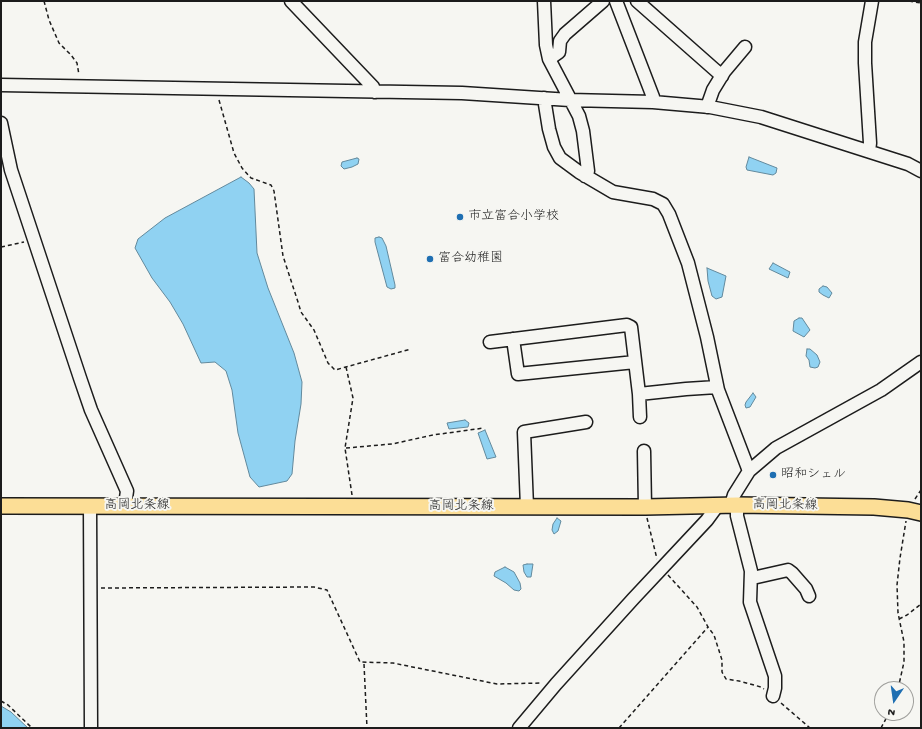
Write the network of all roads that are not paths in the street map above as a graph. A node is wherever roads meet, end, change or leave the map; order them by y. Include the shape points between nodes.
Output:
1 (291, 1) edge
2 (544, 1) edge
3 (603, 1) edge
4 (616, 1) edge
5 (637, 1) edge
6 (872, 1) edge
7 (744, 47) dead end
8 (549, 59) junction
9 (722, 76) junction
10 (1, 85) edge
11 (375, 92) junction
12 (544, 98) junction
13 (572, 100) junction
14 (653, 102) junction
15 (707, 107) junction
16 (1, 123) edge
17 (869, 151) junction
18 (921, 172) edge
19 (586, 176) junction
20 (513, 339) junction
21 (490, 342) dead end
22 (635, 362) junction
23 (921, 362) edge
24 (717, 387) junction
25 (639, 394) junction
26 (640, 417) dead end
27 (586, 422) dead end
28 (644, 451) dead end
29 (749, 471) junction
30 (125, 505) junction
31 (729, 505) junction
32 (1, 506) edge
33 (90, 506) junction
34 (527, 507) junction
35 (644, 507) junction
36 (915, 512) edge
37 (752, 577) junction
38 (809, 596) dead end
39 (774, 696) road end
40 (90, 728) edge
41 (519, 728) edge

1 - 11 street
2 - 8 street
3 - 8 street via 565,34 560,41 559,52
4 - 14 street
5 - 9 street
6 - 17 street via 865,42
7 - 9 street
8 - 13 street
9 - 15 street via 713,90
10 - 11 street
11 - 12 street via 462,93
12 - 13 street
12 - 19 street via 554,147 560,158
13 - 14 street
13 - 19 street via 583,131 588,171
14 - 15 street
15 - 17 street via 761,117
16 - 30 street via 10,170 91,410 127,491
17 - 18 street via 908,164
19 - 24 street via 612,192 653,199 663,204 688,263
20 - 21 street
20 - 22 street via 518,374
20 - 22 street via 627,325 631,327
22 - 25 street
23 - 29 street via 881,390 776,448
24 - 25 street
24 - 29 street
25 - 26 street
27 - 34 street via 524,432
28 - 35 street
29 - 31 street
30 - 33 main road, 高岡北条線
30 - 34 main road, 高岡北条線
31 - 35 main road, 高岡北条線
31 - 36 main road, 高岡北条線 via 874,507
31 - 37 street via 736,516
31 - 41 street via 707,520 556,684
32 - 33 main road, 高岡北条線
33 - 40 street
34 - 35 main road, 高岡北条線
37 - 38 street via 788,570 802,584
37 - 39 street via 750,602 774,676

